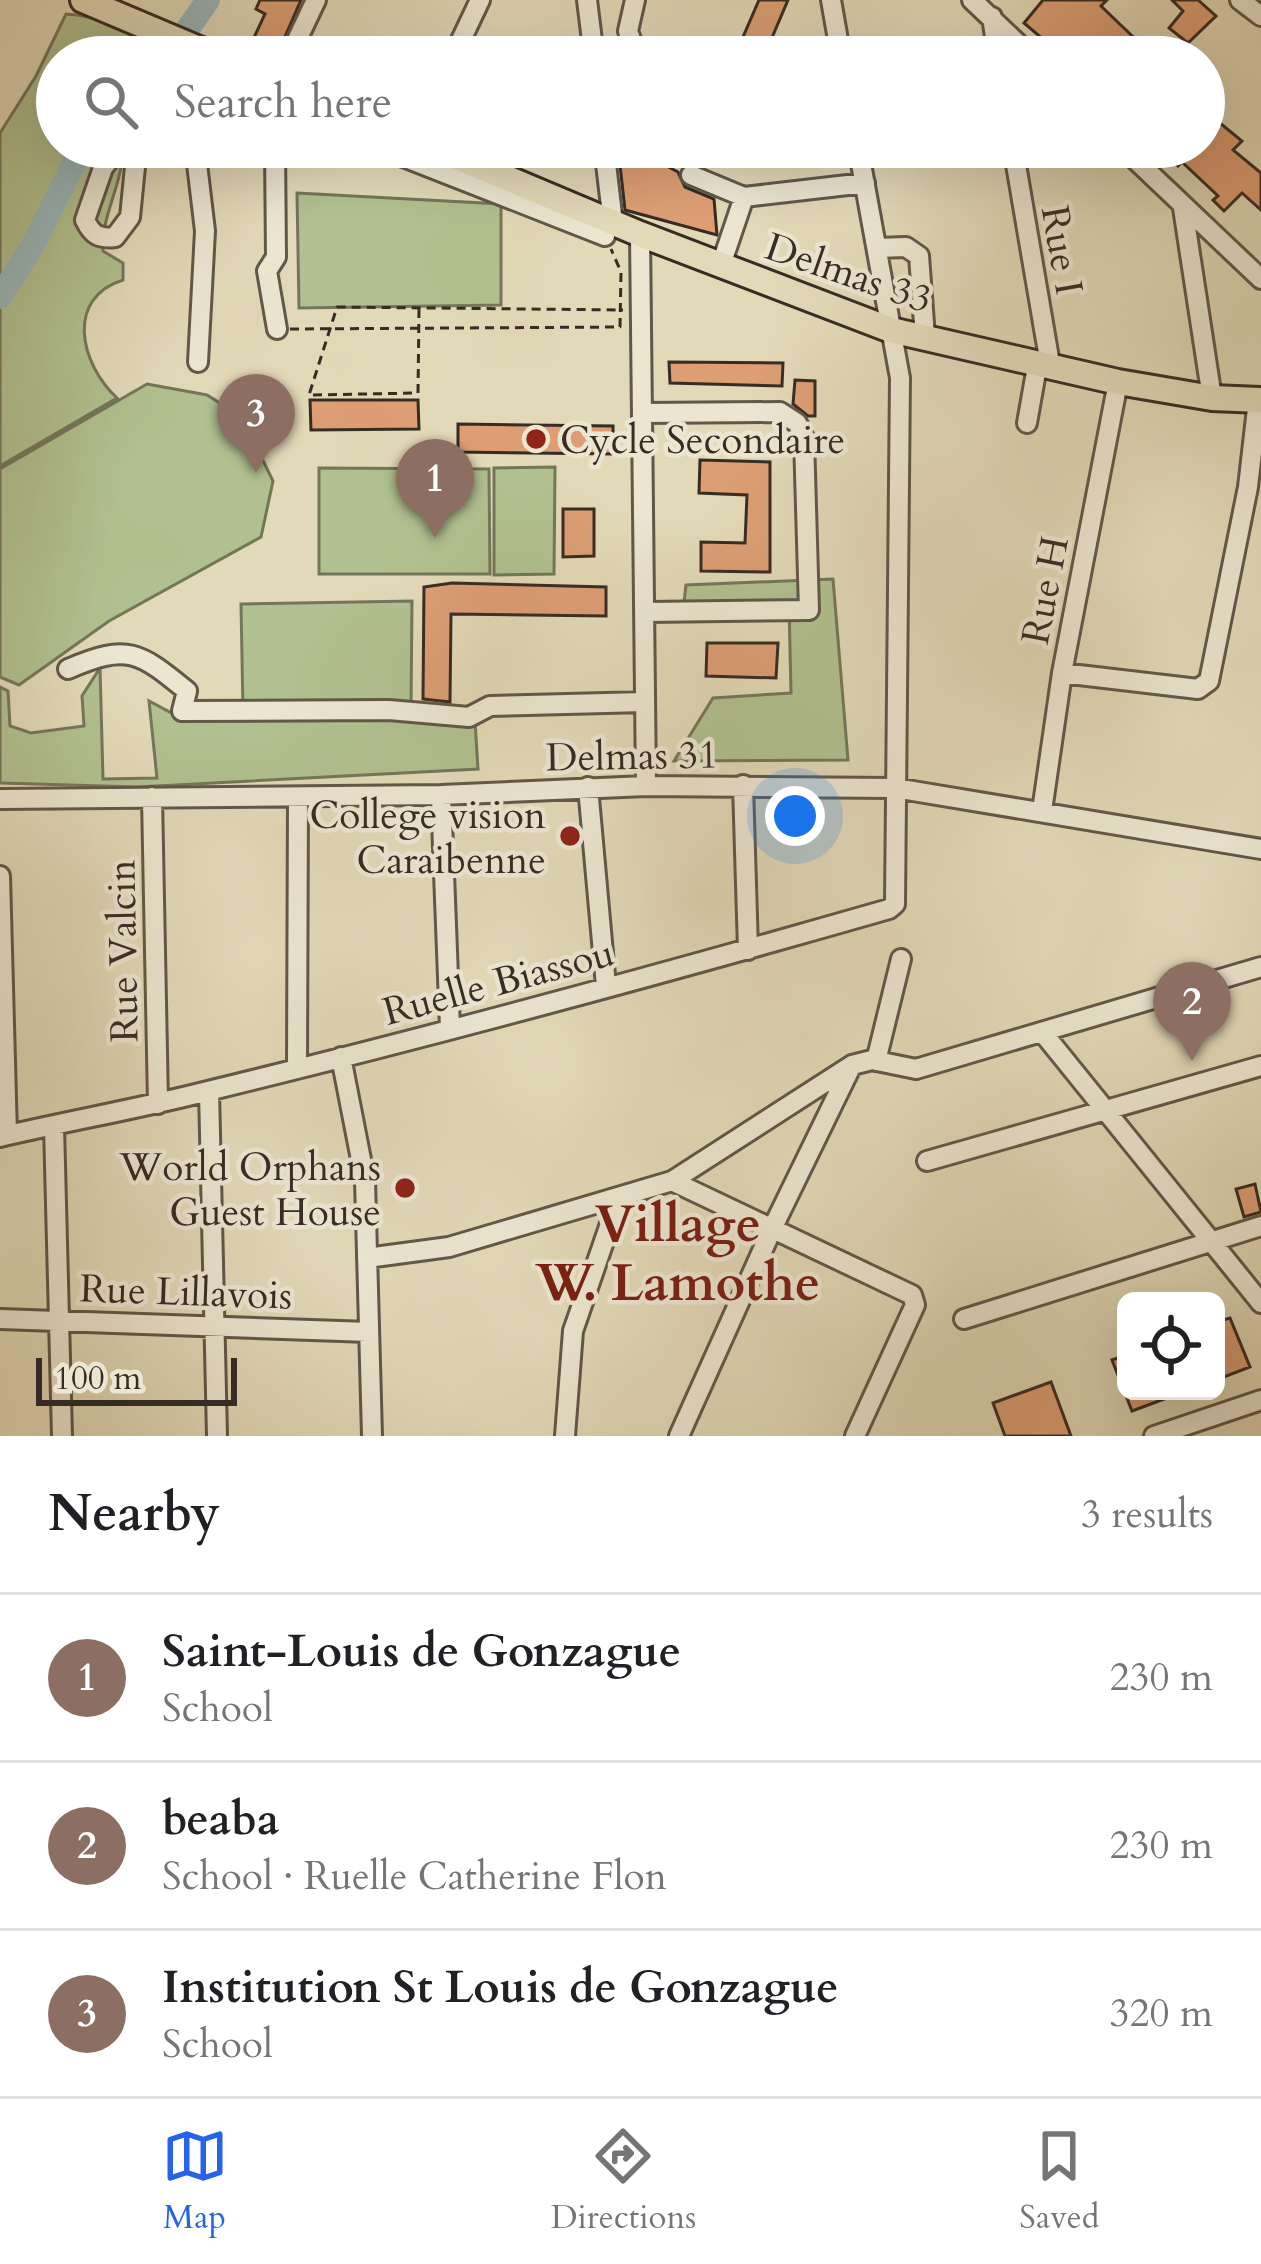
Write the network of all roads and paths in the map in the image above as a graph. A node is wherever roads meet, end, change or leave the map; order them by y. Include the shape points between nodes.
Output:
1 (83, 0) edge
2 (316, 0) edge
3 (480, 0) edge
4 (587, 0) edge
5 (635, 0) edge
6 (831, 0) edge
7 (972, 0) edge
8 (1240, 0) edge
9 (1261, 16) edge
10 (992, 17) junction
11 (173, 36) edge
12 (299, 36) edge
13 (463, 36) edge
14 (591, 36) edge
15 (630, 36) edge
16 (837, 36) edge
17 (995, 36) edge
18 (1011, 36) edge
19 (103, 168) edge
20 (135, 168) edge
21 (198, 168) edge
22 (275, 168) edge
23 (436, 168) edge
24 (478, 168) edge
25 (605, 168) edge
26 (862, 168) edge
27 (1015, 168) edge
28 (1144, 168) edge
29 (691, 175) dead end
30 (865, 183) junction
31 (744, 196) junction
32 (1184, 208) junction
33 (609, 230) junction
34 (640, 234) junction
35 (877, 248) junction
36 (721, 265) junction
37 (1261, 279) edge
38 (419, 309) junction
39 (623, 310) junction
40 (277, 329) joint
41 (328, 330) junction
42 (419, 330) junction
43 (891, 330) junction
44 (925, 337) junction
45 (198, 362) dead end
46 (1044, 363) junction
47 (1118, 382) junction
48 (1212, 398) junction
49 (1259, 400) edge
50 (643, 413) junction
51 (1027, 422) dead end
52 (1254, 487) edge
53 (646, 612) junction
54 (68, 669) dead end
55 (1062, 673) junction
56 (645, 703) junction
57 (646, 780) junction
58 (743, 785) junction
59 (588, 787) junction
60 (895, 788) junction
61 (440, 795) junction
62 (152, 797) junction
63 (298, 797) junction
64 (0, 799) edge
65 (1042, 811) junction
66 (1261, 849) edge
67 (0, 876) edge
68 (748, 950) junction
69 (901, 959) dead end
70 (1261, 967) edge
71 (606, 986) junction
72 (450, 1029) junction
73 (1043, 1034) junction
74 (341, 1057) junction
75 (876, 1061) junction
76 (852, 1065) junction
77 (297, 1066) junction
78 (1261, 1066) edge
79 (209, 1091) junction
80 (158, 1103) junction
81 (1106, 1110) junction
82 (54, 1126) junction
83 (3, 1136) edge
84 (927, 1161) dead end
85 (672, 1181) junction
86 (619, 1198) junction
87 (1261, 1226) edge
88 (773, 1227) junction
89 (1210, 1241) junction
90 (367, 1258) junction
91 (1261, 1303) edge
92 (0, 1319) edge
93 (59, 1319) junction
94 (964, 1319) dead end
95 (212, 1324) junction
96 (368, 1332) junction
97 (1261, 1400) edge
98 (62, 1436) edge
99 (217, 1436) edge
100 (372, 1436) edge
101 (565, 1436) edge
102 (680, 1436) edge
103 (855, 1436) edge
104 (1154, 1436) edge

1 - 11 main road
2 - 12 street
3 - 13 street
4 - 14 street
5 - 15 street
6 - 16 street
7 - 10 street
8 - 9 street
10 - 17 street
10 - 18 street
19 - 20 street via 85,220 102,238 115,237 130,217
21 - 45 street via 205,231
22 - 40 street via 276,256 267,271
23 - 33 street
24 - 33 main road, Delmas 33
25 - 33 street
26 - 30 street
27 - 46 street, Rue I
28 - 32 street
29 - 31 street
30 - 31 street
30 - 35 street
31 - 36 street
32 - 37 street
32 - 48 street
33 - 34 main road, Delmas 33
33 - 39 path
34 - 36 main road, Delmas 33
34 - 50 street
35 - 43 street
35 - 44 street via 906,247 919,256
36 - 43 main road, Delmas 33
38 - 39 path
38 - 41 path via 337,307
38 - 42 path
39 - 42 path via 620,328
40 - 41 path
41 - 42 path
41 - 42 path via 309,395 418,394
43 - 44 main road, Delmas 33
43 - 60 street via 900,378
44 - 46 main road, Delmas 33
46 - 47 main road, Delmas 33
46 - 51 street
47 - 48 main road, Delmas 33
47 - 55 street, Rue H
48 - 49 main road, Delmas 33
49 - 52 street
50 - 53 street
50 - 53 street via 780,412 797,423 804,438 809,610
52 - 55 street via 1204,687
53 - 56 street
54 - 56 street via 104,654 146,658 187,691 182,711 469,717 490,706
55 - 65 street, Rue H
56 - 57 street
57 - 58 street, Delmas 31
57 - 59 street, Delmas 31
58 - 60 street, Delmas 31
58 - 68 street
59 - 61 street, Delmas 31
59 - 71 street
60 - 65 street, Delmas 31
60 - 68 street, Ruelle Biassou via 895,904
61 - 63 street, Delmas 31
61 - 72 street
62 - 63 street, Delmas 31
62 - 64 street, Delmas 31
62 - 80 street, Rue Valcin
63 - 77 street
65 - 66 street, Delmas 31
67 - 83 street
68 - 71 street, Ruelle Biassou
69 - 75 street
70 - 73 street
71 - 72 street, Ruelle Biassou
72 - 74 street, Ruelle Biassou
73 - 75 street via 916,1069
73 - 81 street
74 - 77 street, Ruelle Biassou
74 - 90 street via 365,1180
75 - 76 street
76 - 85 street
76 - 88 street
77 - 79 street, Ruelle Biassou
78 - 81 street
79 - 80 street, Ruelle Biassou
79 - 95 street
80 - 82 street, Ruelle Biassou
81 - 84 street
81 - 89 street
82 - 83 street, Ruelle Biassou
82 - 93 street
85 - 86 street
85 - 88 street
86 - 90 street via 448,1246
86 - 101 street via 573,1331
87 - 89 street
88 - 102 street
88 - 103 street via 915,1300
89 - 91 street
89 - 94 street
90 - 96 street
92 - 93 street, Rue Lillavois
93 - 95 street, Rue Lillavois
93 - 98 street
95 - 96 street, Rue Lillavois
95 - 99 street
96 - 100 street
97 - 104 street

